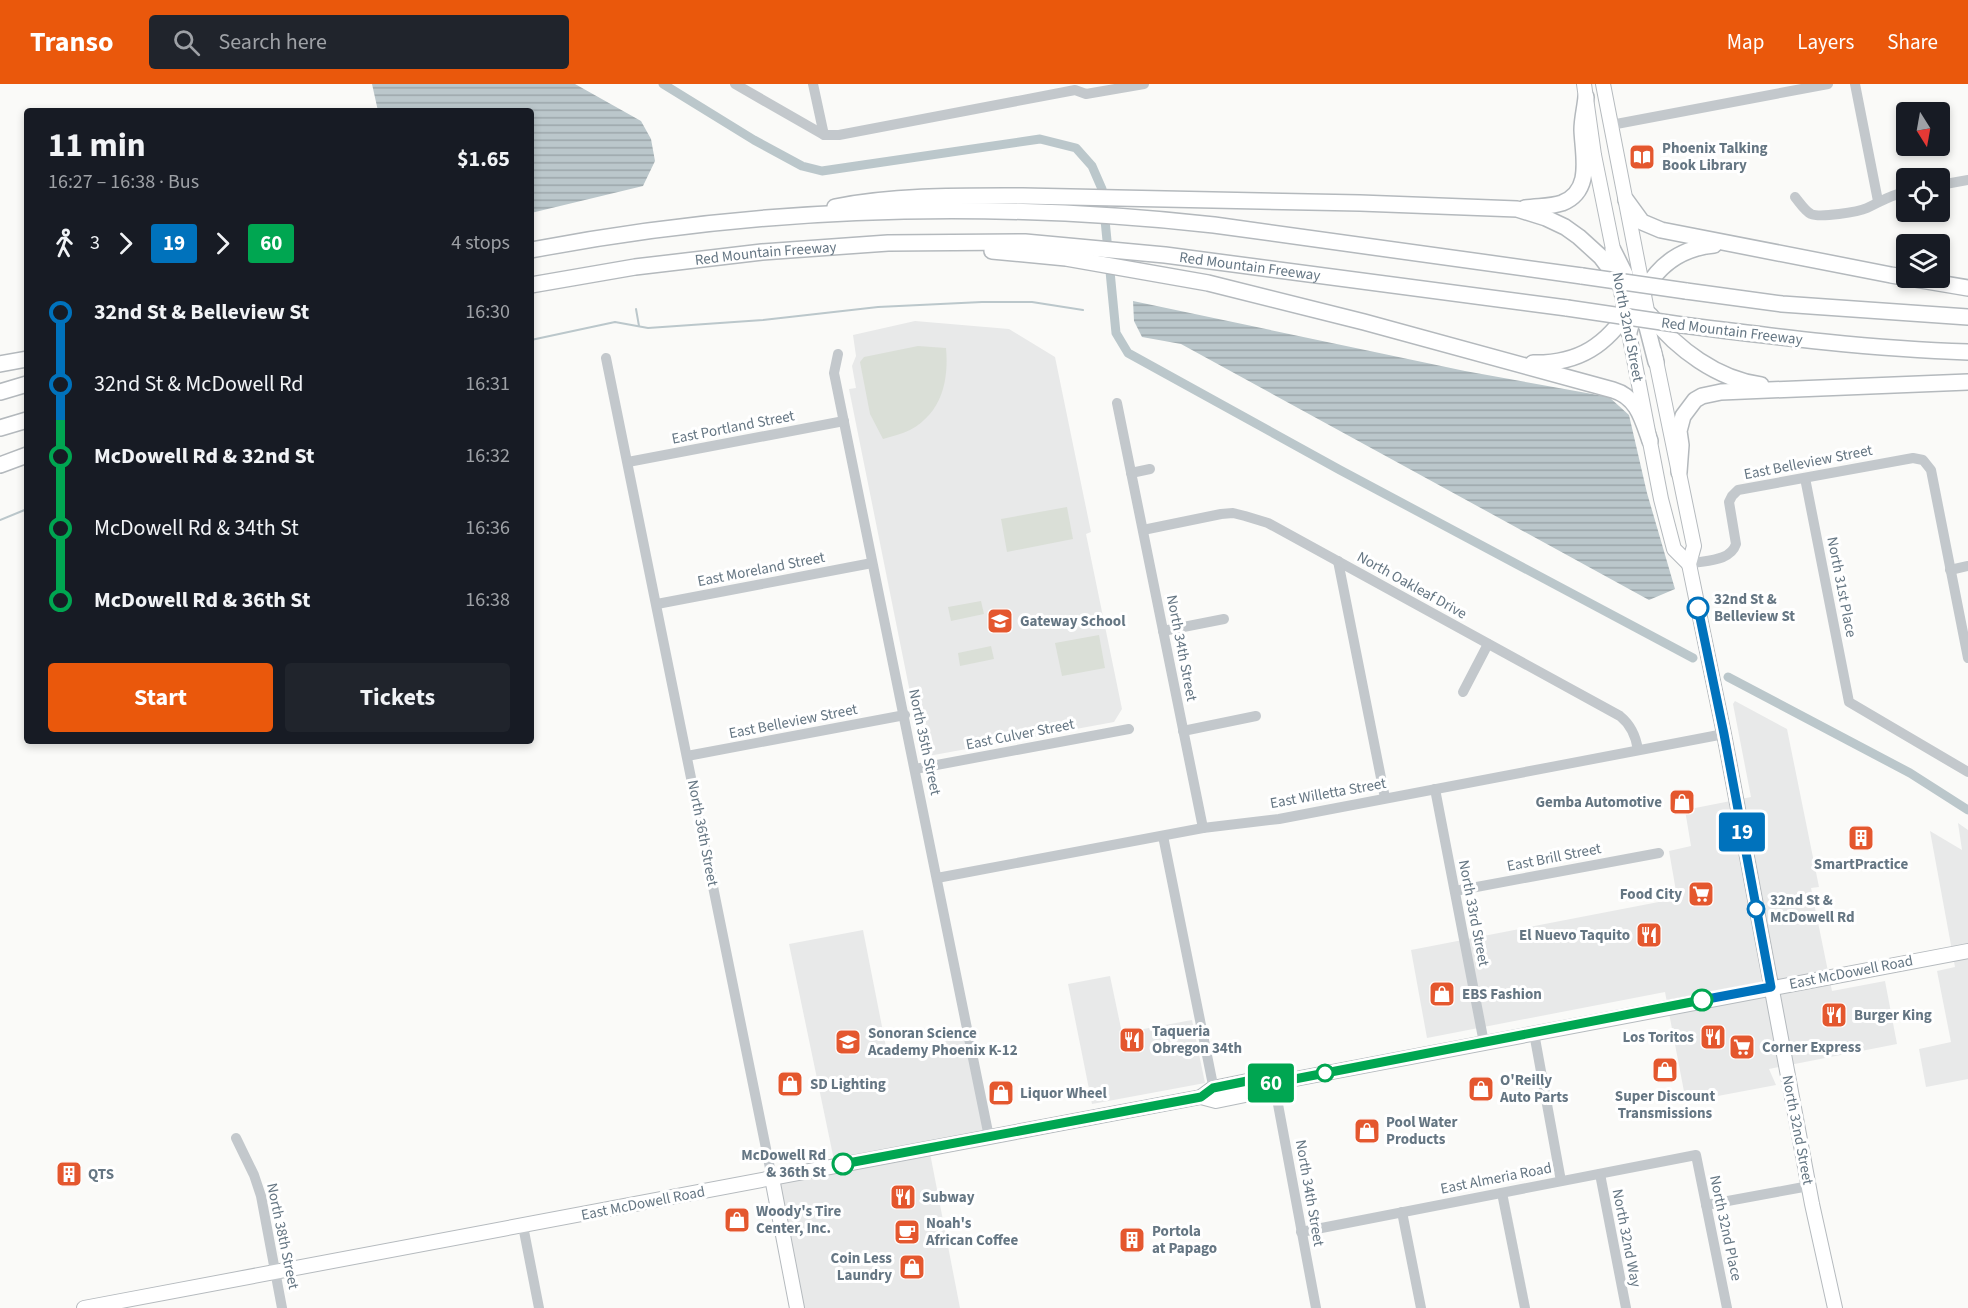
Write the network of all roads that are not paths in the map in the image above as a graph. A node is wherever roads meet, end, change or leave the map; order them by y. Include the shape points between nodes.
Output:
1 (735, 84) edge
2 (813, 84) edge
3 (1144, 84) edge
4 (1604, 84) edge
5 (1828, 84) edge
6 (1855, 84) edge
7 (1075, 87) edge
8 (1585, 91) edge
9 (1611, 125) junction
10 (824, 135) junction
11 (1968, 180) edge
12 (1950, 183) edge
13 (1896, 193) edge
14 (1795, 197) dead end
15 (1626, 200) junction
16 (1878, 201) junction
17 (1062, 205) junction
18 (1517, 209) junction
19 (1732, 245) junction
20 (534, 249) edge
21 (1613, 250) junction
22 (1066, 252) junction
23 (1619, 278) junction
24 (534, 285) edge
25 (1968, 288) edge
26 (1638, 301) junction
27 (1968, 317) edge
28 (1629, 332) joint
29 (1968, 352) edge
30 (838, 354) dead end
31 (606, 358) dead end
32 (24, 360) edge
33 (1512, 361) junction
34 (1656, 362) joint
35 (0, 364) edge
36 (1968, 382) edge
37 (24, 385) edge
38 (1790, 389) junction
39 (0, 392) edge
40 (1117, 403) dead end
41 (24, 421) edge
42 (844, 421) junction
43 (0, 428) edge
44 (1650, 441) junction
45 (24, 456) edge
46 (628, 462) junction
47 (0, 465) edge
48 (1150, 469) dead end
49 (1679, 472) junction
50 (1131, 473) junction
51 (1805, 478) junction
52 (1143, 530) junction
53 (1338, 561) junction
54 (872, 563) junction
55 (1689, 564) junction
56 (1968, 566) edge
57 (1950, 570) junction
58 (657, 604) junction
59 (1224, 619) dead end
60 (1163, 631) junction
61 (1488, 644) junction
62 (1968, 658) edge
63 (1462, 692) dead end
64 (904, 715) junction
65 (1256, 716) dead end
66 (1130, 729) dead end
67 (1183, 731) junction
68 (1724, 734) junction
69 (1638, 750) junction
70 (687, 756) junction
71 (915, 769) junction
72 (1968, 772) edge
73 (1435, 789) junction
74 (1385, 798) junction
75 (1203, 828) junction
76 (1163, 836) junction
77 (1659, 853) dead end
78 (937, 878) junction
79 (1455, 891) junction
80 (1968, 951) edge
81 (1771, 987) junction
82 (1534, 1033) junction
83 (1484, 1043) junction
84 (1274, 1083) junction
85 (1214, 1094) junction
86 (989, 1137) junction
87 (236, 1138) dead end
88 (1696, 1155) joint
89 (1600, 1174) junction
90 (772, 1178) junction
91 (1561, 1181) junction
92 (1809, 1186) junction
93 (1502, 1193) junction
94 (1706, 1205) junction
95 (1402, 1212) junction
96 (523, 1226) junction
97 (1301, 1232) junction
98 (276, 1272) junction
99 (84, 1308) edge
100 (282, 1308) edge
101 (539, 1308) edge
102 (797, 1308) edge
103 (1316, 1308) edge
104 (1421, 1308) edge
105 (1525, 1308) edge
106 (1626, 1308) edge
107 (1727, 1308) edge
108 (1834, 1308) edge

1 - 10 street
2 - 10 street
3 - 7 street via 1086,94
4 - 9 main road, North 32nd Street
5 - 9 street
6 - 16 street
7 - 10 street
8 - 18 highway via 1585,171 1578,191 1556,205
8 - 21 main road, North 32nd Street
9 - 15 main road, North 32nd Street
11 - 12 street
13 - 16 street
14 - 16 street via 1805,210 1821,216 1866,208
15 - 19 highway via 1636,216 1649,226
15 - 26 main road, North 32nd Street
17 - 18 highway via 1163,198
17 - 20 highway via 738,219
17 - 27 highway, bridge via 1782,304
18 - 23 highway via 1565,227
19 - 25 highway
19 - 26 highway via 1703,246 1680,253 1662,267
21 - 23 main road, North 32nd Street
21 - 26 highway
22 - 24 highway, Red Mountain Freeway via 827,247 667,263
22 - 29 highway, Red Mountain Freeway, bridge via 1165,255 1829,343
22 - 33 highway via 1330,313
23 - 26 highway
26 - 28 highway
26 - 33 highway via 1594,349 1556,363
26 - 34 highway
26 - 38 highway via 1687,352 1720,372 1754,384
28 - 44 main road, North 32nd Street
30 - 42 street, North 35th Street via 834,373
31 - 46 street, North 36th Street
32 - 35 highway
33 - 44 highway via 1622,392 1638,408
34 - 49 main road, North 32nd Street
36 - 38 highway
37 - 39 highway
38 - 49 highway via 1721,392 1695,400 1680,425
40 - 50 street, North 34th Street
41 - 43 highway
42 - 46 street, East Portland Street
42 - 54 street, North 35th Street
44 - 55 main road, North 32nd Street via 1674,549
45 - 47 highway
46 - 58 street, North 36th Street
48 - 50 street
49 - 55 main road, North 32nd Street via 1694,546
50 - 52 street, North 34th Street
51 - 55 street, East Belleview Street via 1738,490 1729,502 1734,550 1730,555
51 - 57 street, East Belleview Street via 1913,458 1923,460 1931,470
51 - 72 street, North 31st Place via 1849,702
52 - 53 street, North Oakleaf Drive via 1233,513 1268,523
52 - 60 street, North 34th Street
53 - 61 street, North Oakleaf Drive
53 - 74 street
54 - 58 street, East Moreland Street
54 - 64 street, North 35th Street
55 - 68 main road, North 32nd Street
56 - 57 street
57 - 62 street
58 - 70 street, North 36th Street
59 - 60 street
60 - 67 street, North 34th Street
61 - 63 street
61 - 69 street, North Oakleaf Drive via 1620,716 1631,728
64 - 70 street, East Belleview Street
64 - 71 street, North 35th Street
65 - 67 street
66 - 71 street, East Culver Street
67 - 75 street, North 34th Street
68 - 69 street, East Willetta Street
68 - 81 main road, North 32nd Street
69 - 73 street, East Willetta Street
70 - 90 street, North 36th Street
71 - 78 street, North 35th Street
73 - 74 street, East Willetta Street
73 - 79 street, North 33rd Street
74 - 75 street, East Willetta Street via 1279,819
75 - 76 street, East Willetta Street
76 - 78 street, East Willetta Street
76 - 85 street
77 - 79 street, East Brill Street
78 - 86 street, North 35th Street
79 - 83 street, North 33rd Street
80 - 81 main road, East McDowell Road
81 - 82 main road, East McDowell Road
81 - 92 main road, North 32nd Street
82 - 83 main road, East McDowell Road
82 - 91 street
83 - 84 main road, East McDowell Road
84 - 85 main road, East McDowell Road via 1257,1079
84 - 97 street, North 34th Street
85 - 86 main road, East McDowell Road
86 - 90 main road, East McDowell Road
87 - 98 street, North 38th Street via 261,1196
88 - 89 street, East Almeria Road
88 - 94 street, North 32nd Place
89 - 91 street, East Almeria Road
89 - 106 street, North 32nd Way
90 - 96 main road, East McDowell Road
90 - 102 main road, North 36th Street
91 - 93 street, East Almeria Road
92 - 94 street
92 - 108 main road, North 32nd Street
93 - 95 street, East Almeria Road
93 - 105 street
94 - 107 street, North 32nd Place
95 - 97 street, East Almeria Road
95 - 104 street
96 - 98 main road, East McDowell Road
96 - 101 street
97 - 103 street, North 34th Street
98 - 99 main road, East McDowell Road
98 - 100 street, North 38th Street

